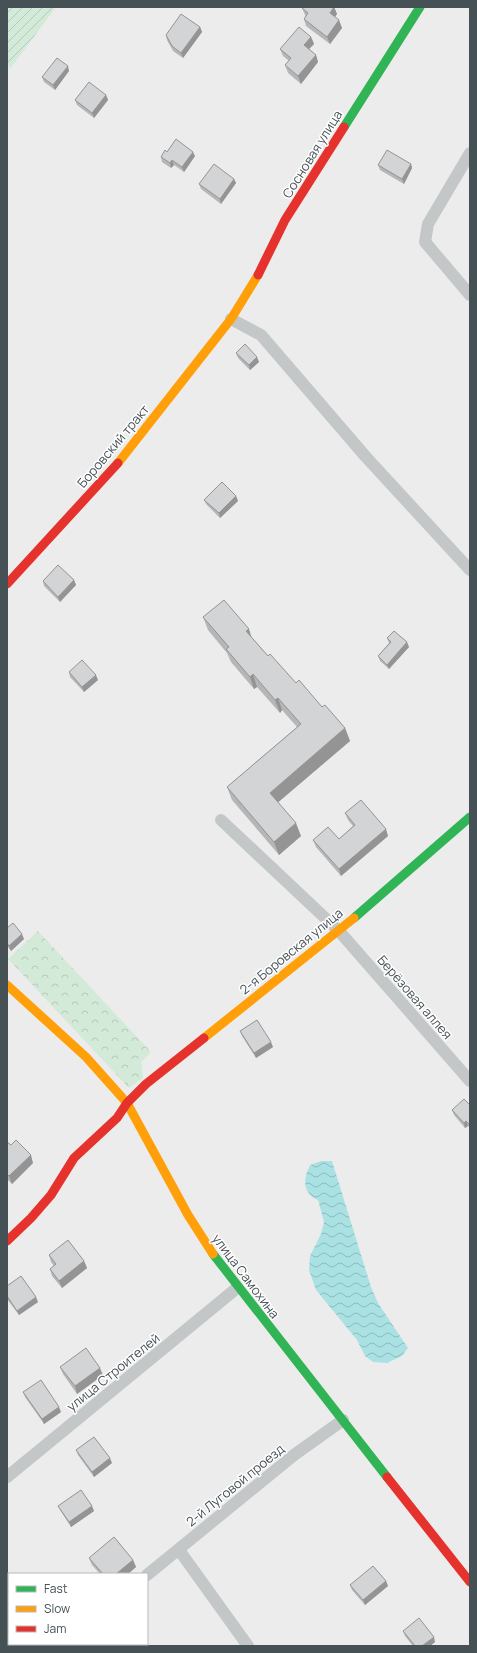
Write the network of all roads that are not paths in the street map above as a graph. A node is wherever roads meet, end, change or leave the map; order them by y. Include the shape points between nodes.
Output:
1 (420, 7) edge
2 (470, 153) edge
3 (470, 295) edge
4 (231, 319) junction
5 (470, 570) edge
6 (7, 584) edge
7 (470, 816) edge
8 (221, 820) dead end
9 (339, 930) junction
10 (7, 985) edge
11 (470, 1081) edge
12 (127, 1103) junction
13 (7, 1241) edge
14 (237, 1288) junction
15 (343, 1420) junction
16 (7, 1477) edge
17 (179, 1550) junction
18 (148, 1574) edge
19 (470, 1582) edge
20 (248, 1646) edge

1 - 4 street, Сосновая улица via 285,220 253,285
2 - 3 street via 428,224 425,242
4 - 5 street via 261,335 366,457
4 - 6 street, Боровский тракт via 119,462
7 - 9 street, 2-я Боровская улица
8 - 9 street, Берёзовая аллея
9 - 11 street, Берёзовая аллея
9 - 12 street, 2-я Боровская улица via 146,1084
10 - 12 street, улица Самохина via 86,1057
12 - 13 street, 2-я Боровская улица via 117,1118 74,1158 51,1195
12 - 14 street, улица Самохина via 188,1215
14 - 15 street, улица Самохина
14 - 16 street, улица Строителей
15 - 17 street, 2-й Луговой проезд via 294,1455
15 - 19 street, улица Самохина
17 - 18 street, 2-й Луговой проезд
17 - 20 street

